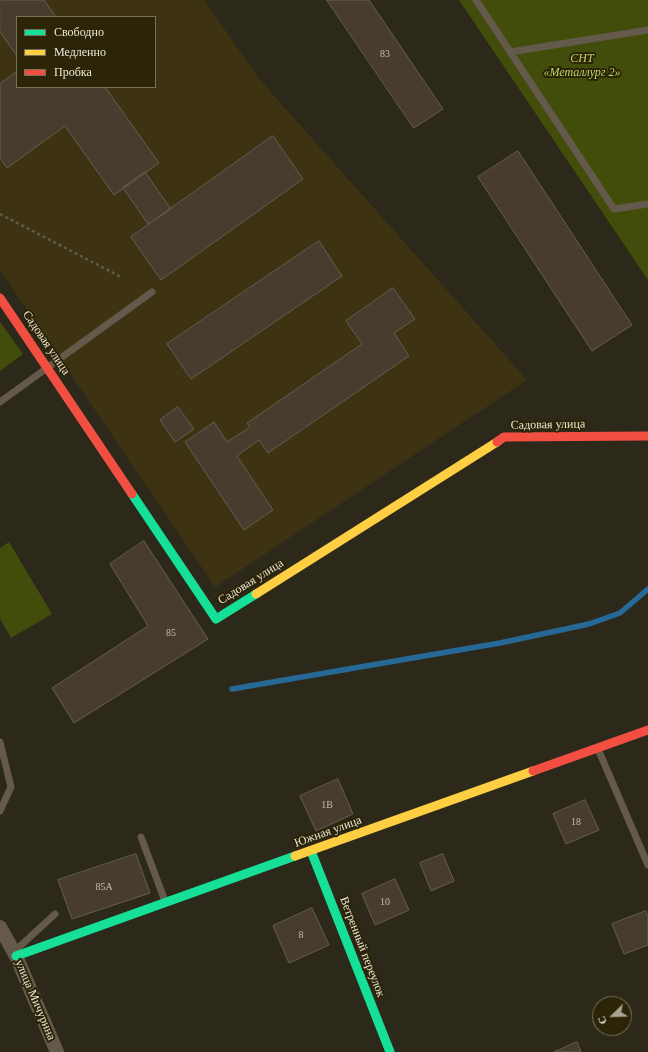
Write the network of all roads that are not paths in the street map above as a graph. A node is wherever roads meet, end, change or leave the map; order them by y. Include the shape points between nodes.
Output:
1 (476, 0) edge
2 (648, 30) edge
3 (510, 52) junction
4 (648, 204) edge
5 (152, 292) dead end
6 (0, 298) edge
7 (48, 368) junction
8 (0, 402) edge
9 (648, 436) edge
10 (648, 730) edge
11 (0, 742) edge
12 (598, 747) junction
13 (0, 811) edge
14 (141, 837) dead end
15 (311, 851) junction
16 (648, 865) edge
17 (165, 903) junction
18 (55, 914) dead end
19 (0, 927) edge
20 (15, 954) junction
21 (58, 1052) edge
22 (390, 1052) edge

1 - 3 lane
2 - 3 lane
3 - 4 lane via 614,209
5 - 7 lane
6 - 7 street, Садовая улица
7 - 8 lane
7 - 9 street, Садовая улица via 216,618 504,437
10 - 12 street, Южная улица
11 - 13 lane via 11,788
12 - 15 street, Южная улица
12 - 16 lane
14 - 17 lane
15 - 17 street, Южная улица
15 - 22 street, Ветренный переулок
17 - 20 street, Южная улица
18 - 20 lane
19 - 20 street, улица Мичурина
20 - 21 street, улица Мичурина

